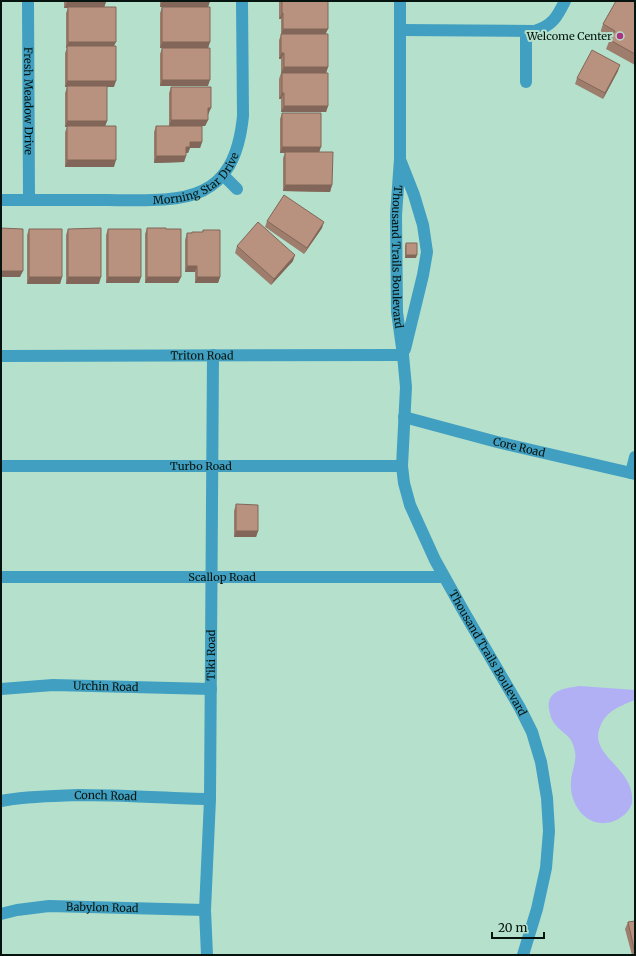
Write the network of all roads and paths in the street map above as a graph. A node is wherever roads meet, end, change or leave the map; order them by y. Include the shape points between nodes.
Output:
1 (28, 1) edge
2 (242, 1) edge
3 (400, 1) edge
4 (565, 1) edge
5 (400, 30) junction
6 (526, 31) junction
7 (526, 82) dead end
8 (400, 160) junction
9 (223, 175) junction
10 (237, 189) dead end
11 (1, 200) edge
12 (29, 200) junction
13 (213, 355) junction
14 (403, 355) junction
15 (1, 356) edge
16 (404, 417) junction
17 (635, 457) edge
18 (1, 466) edge
19 (211, 466) junction
20 (402, 466) junction
21 (633, 474) edge
22 (444, 576) junction
23 (1, 577) edge
24 (212, 577) junction
25 (1, 689) edge
26 (211, 689) junction
27 (210, 799) junction
28 (1, 801) edge
29 (205, 910) junction
30 (1, 914) edge
31 (207, 955) edge
32 (522, 955) edge

1 - 12 street, Fresh Meadow Drive
2 - 9 street, Morning Star Drive via 243,116 234,155
3 - 5 street, Thousand Trails Boulevard
4 - 6 street via 558,16 547,26 535,31
5 - 6 street
5 - 8 street, Thousand Trails Boulevard
6 - 7 street
8 - 14 street, Thousand Trails Boulevard via 396,215 396,278 397,312
8 - 14 street, Thousand Trails Boulevard via 414,195 427,241 425,269
9 - 10 street
9 - 12 street, Morning Star Drive via 200,192 188,197 159,201
11 - 12 street, Morning Star Drive
13 - 14 street, Triton Road
13 - 15 street, Triton Road
13 - 19 street, Tiki Road
14 - 16 street, Thousand Trails Boulevard via 406,387
16 - 20 street, Thousand Trails Boulevard
16 - 21 street, Core Road
17 - 21 street
18 - 19 street, Turbo Road
19 - 20 street, Turbo Road
19 - 24 street, Tiki Road
20 - 22 street, Thousand Trails Boulevard via 410,505
22 - 24 street, Scallop Road
22 - 32 street, Thousand Trails Boulevard via 520,708 532,732 541,762 549,832 546,868 537,909
23 - 24 street, Scallop Road
24 - 26 street, Tiki Road
25 - 26 street, Urchin Road via 53,685
26 - 27 street, Tiki Road
27 - 28 street, Conch Road via 98,795 33,796
27 - 29 street, Tiki Road
29 - 30 street, Babylon Road via 49,906
29 - 31 street, Tiki Road

